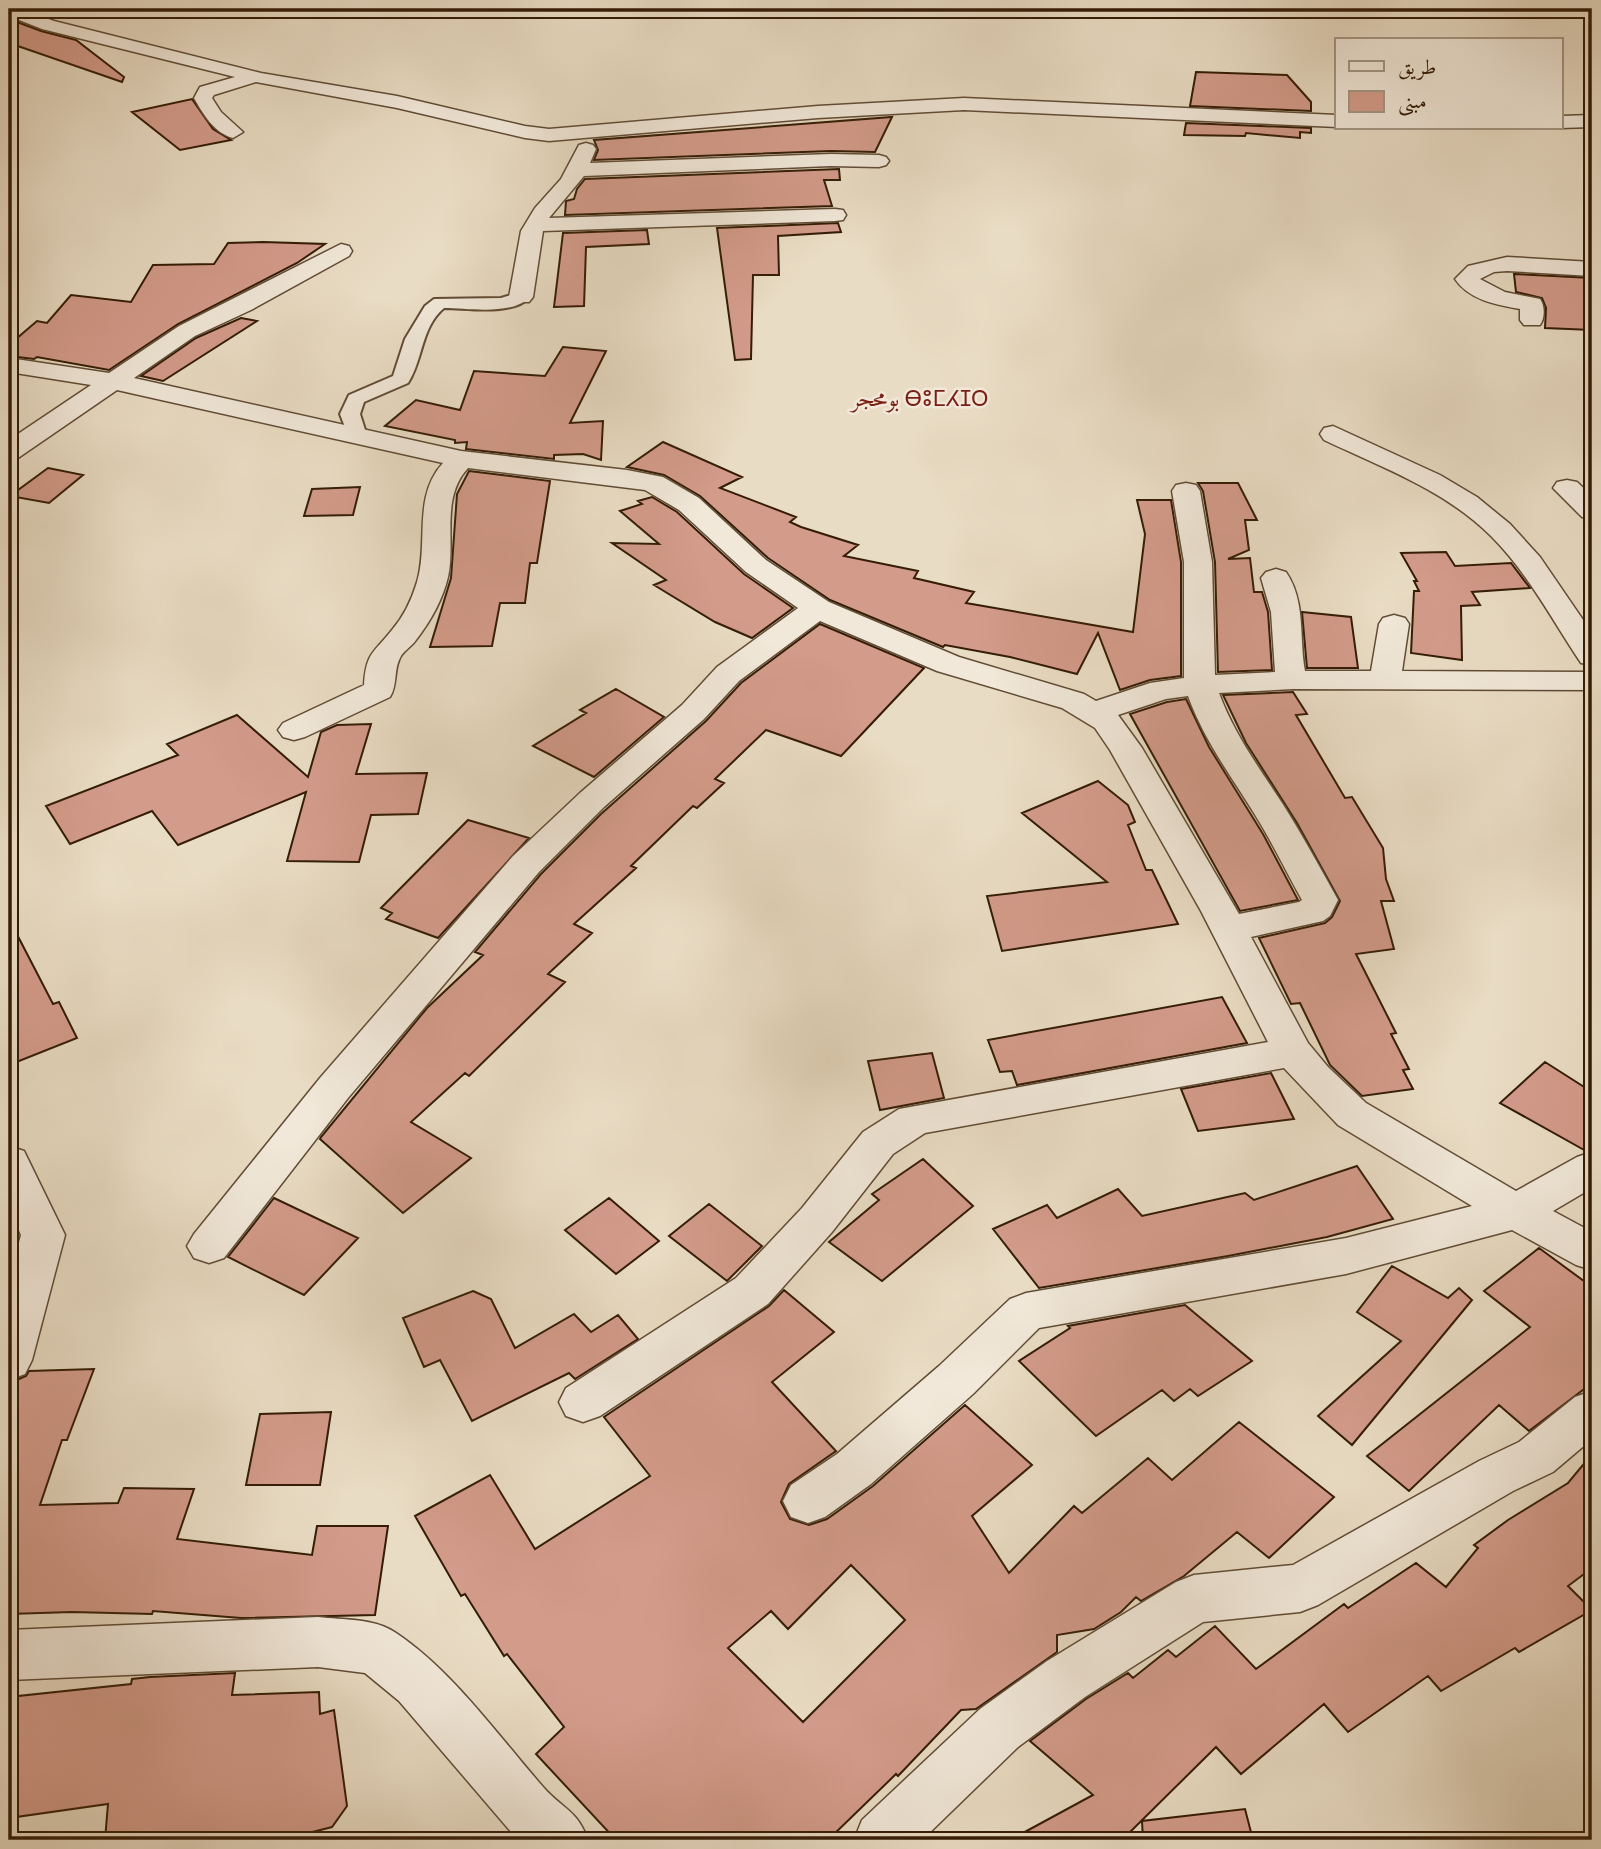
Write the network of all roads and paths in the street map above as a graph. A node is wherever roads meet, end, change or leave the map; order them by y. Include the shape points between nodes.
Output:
1 (15, 16) edge
2 (255, 77) junction
3 (1335, 121) edge
4 (1592, 121) edge
5 (1562, 122) edge
6 (233, 132) dead end
7 (591, 132) junction
8 (879, 161) dead end
9 (577, 170) junction
10 (835, 215) dead end
11 (535, 225) junction
12 (341, 251) dead end
13 (1592, 270) edge
14 (521, 297) joint
15 (1532, 320) dead end
16 (9, 365) edge
17 (113, 381) junction
18 (1333, 433) dead end
19 (357, 436) junction
20 (9, 452) edge
21 (461, 459) junction
22 (1567, 488) dead end
23 (1186, 491) dead end
24 (1592, 511) edge
25 (1276, 578) dead end
26 (818, 608) junction
27 (1394, 624) dead end
28 (1592, 656) edge
29 (1293, 680) junction
30 (1385, 680) junction
31 (1592, 681) edge
32 (1200, 685) junction
33 (1094, 712) junction
34 (294, 730) dead end
35 (1228, 929) junction
36 (1293, 1052) junction
37 (9, 1162) edge
38 (1592, 1168) edge
39 (1516, 1212) junction
40 (209, 1246) dead end
41 (1592, 1253) edge
42 (9, 1360) edge
43 (583, 1402) dead end
44 (1592, 1411) edge
45 (808, 1501) dead end
46 (9, 1655) edge
47 (560, 1840) edge
48 (883, 1840) edge

1 - 2 street
2 - 6 street via 216,87 203,98 214,117
2 - 7 street via 525,132
3 - 7 street via 964,104
4 - 5 street
7 - 9 street
8 - 9 street
9 - 11 street
10 - 11 street
11 - 14 street via 529,237
12 - 17 street via 187,331
13 - 15 street via 1501,264 1471,273 1466,279 1493,296 1532,304
14 - 19 street via 502,303 439,303 430,310 414,339 401,379 356,399 350,414
16 - 17 street
17 - 19 street
17 - 20 street
18 - 28 street via 1445,489 1484,515 1510,540
19 - 21 street
21 - 26 street via 653,483 689,504 756,566
21 - 34 street via 449,472 439,498 434,575 427,598 404,636 387,652 379,690
22 - 24 street
23 - 32 street via 1198,562
25 - 29 street via 1286,612
26 - 33 street via 948,664 1073,701
26 - 40 street via 728,674 693,712 526,864 334,1088
27 - 30 street
29 - 30 street
29 - 32 street
30 - 31 street
32 - 33 street via 1161,690
32 - 35 street via 1232,755 1278,824 1320,900 1310,912
33 - 35 street via 1126,748
35 - 36 street
36 - 39 street via 1352,1114
36 - 43 street via 914,1120 878,1143 752,1291
37 - 42 street via 43,1235
38 - 39 street
39 - 41 street
39 - 45 street via 1346,1256 1026,1312 854,1469
44 - 48 street via 1536,1457 1300,1587 1194,1600 1066,1679 999,1728
46 - 47 street via 318,1642 376,1649 418,1683 528,1812

